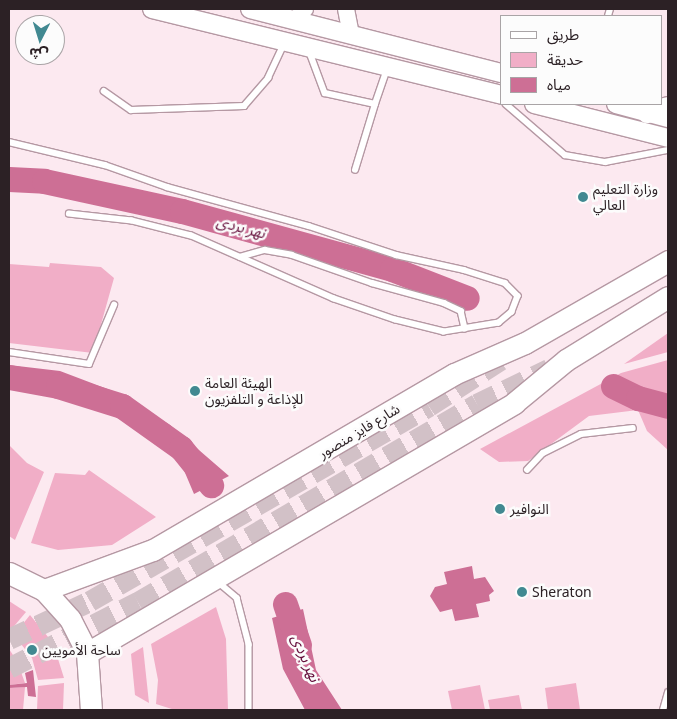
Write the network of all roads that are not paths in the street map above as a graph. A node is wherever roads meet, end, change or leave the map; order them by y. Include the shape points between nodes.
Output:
1 (152, 9) edge
2 (250, 9) edge
3 (346, 9) edge
4 (300, 14) edge
5 (351, 34) junction
6 (286, 40) junction
7 (308, 46) junction
8 (388, 66) junction
9 (500, 74) edge
10 (104, 91) dead end
11 (500, 98) edge
12 (375, 104) junction
13 (509, 105) edge
14 (538, 105) edge
15 (620, 105) edge
16 (668, 106) edge
17 (647, 112) junction
18 (668, 118) edge
19 (668, 138) edge
20 (9, 142) edge
21 (668, 150) edge
22 (355, 170) dead end
23 (69, 214) dead end
24 (240, 256) junction
25 (668, 261) edge
26 (668, 297) edge
27 (114, 305) dead end
28 (465, 329) junction
29 (9, 352) edge
30 (633, 428) dead end
31 (527, 470) dead end
32 (9, 573) edge
33 (214, 578) junction
34 (44, 590) junction
35 (87, 653) junction
36 (668, 693) edge
37 (92, 710) edge
38 (249, 710) edge
39 (663, 710) edge

1 - 6 main road
2 - 4 main road
3 - 5 main road
4 - 5 main road
5 - 9 main road
6 - 7 main road
6 - 10 lane via 268,78 244,106 131,110
7 - 8 main road
7 - 12 lane via 325,93
8 - 11 main road
8 - 12 lane
12 - 22 lane
13 - 21 lane via 565,155 605,162
14 - 19 main road
15 - 17 main road
16 - 17 highway
17 - 18 main road
20 - 28 lane via 105,165 167,187 309,226 396,255 464,270 505,283 518,296 512,312 499,323
23 - 24 lane via 132,221 191,236
24 - 28 lane via 334,299 395,320 444,332
24 - 28 lane via 265,250 292,255 372,284 444,303 461,311
25 - 34 highway, شارع فايز منصور via 525,343 454,374 153,550
26 - 33 highway via 566,360 514,403
27 - 29 lane via 89,364
30 - 31 lane via 581,434 543,453
32 - 34 highway
33 - 35 highway
33 - 38 lane via 237,598 249,644
34 - 35 highway via 70,618
35 - 37 highway
36 - 39 lane

